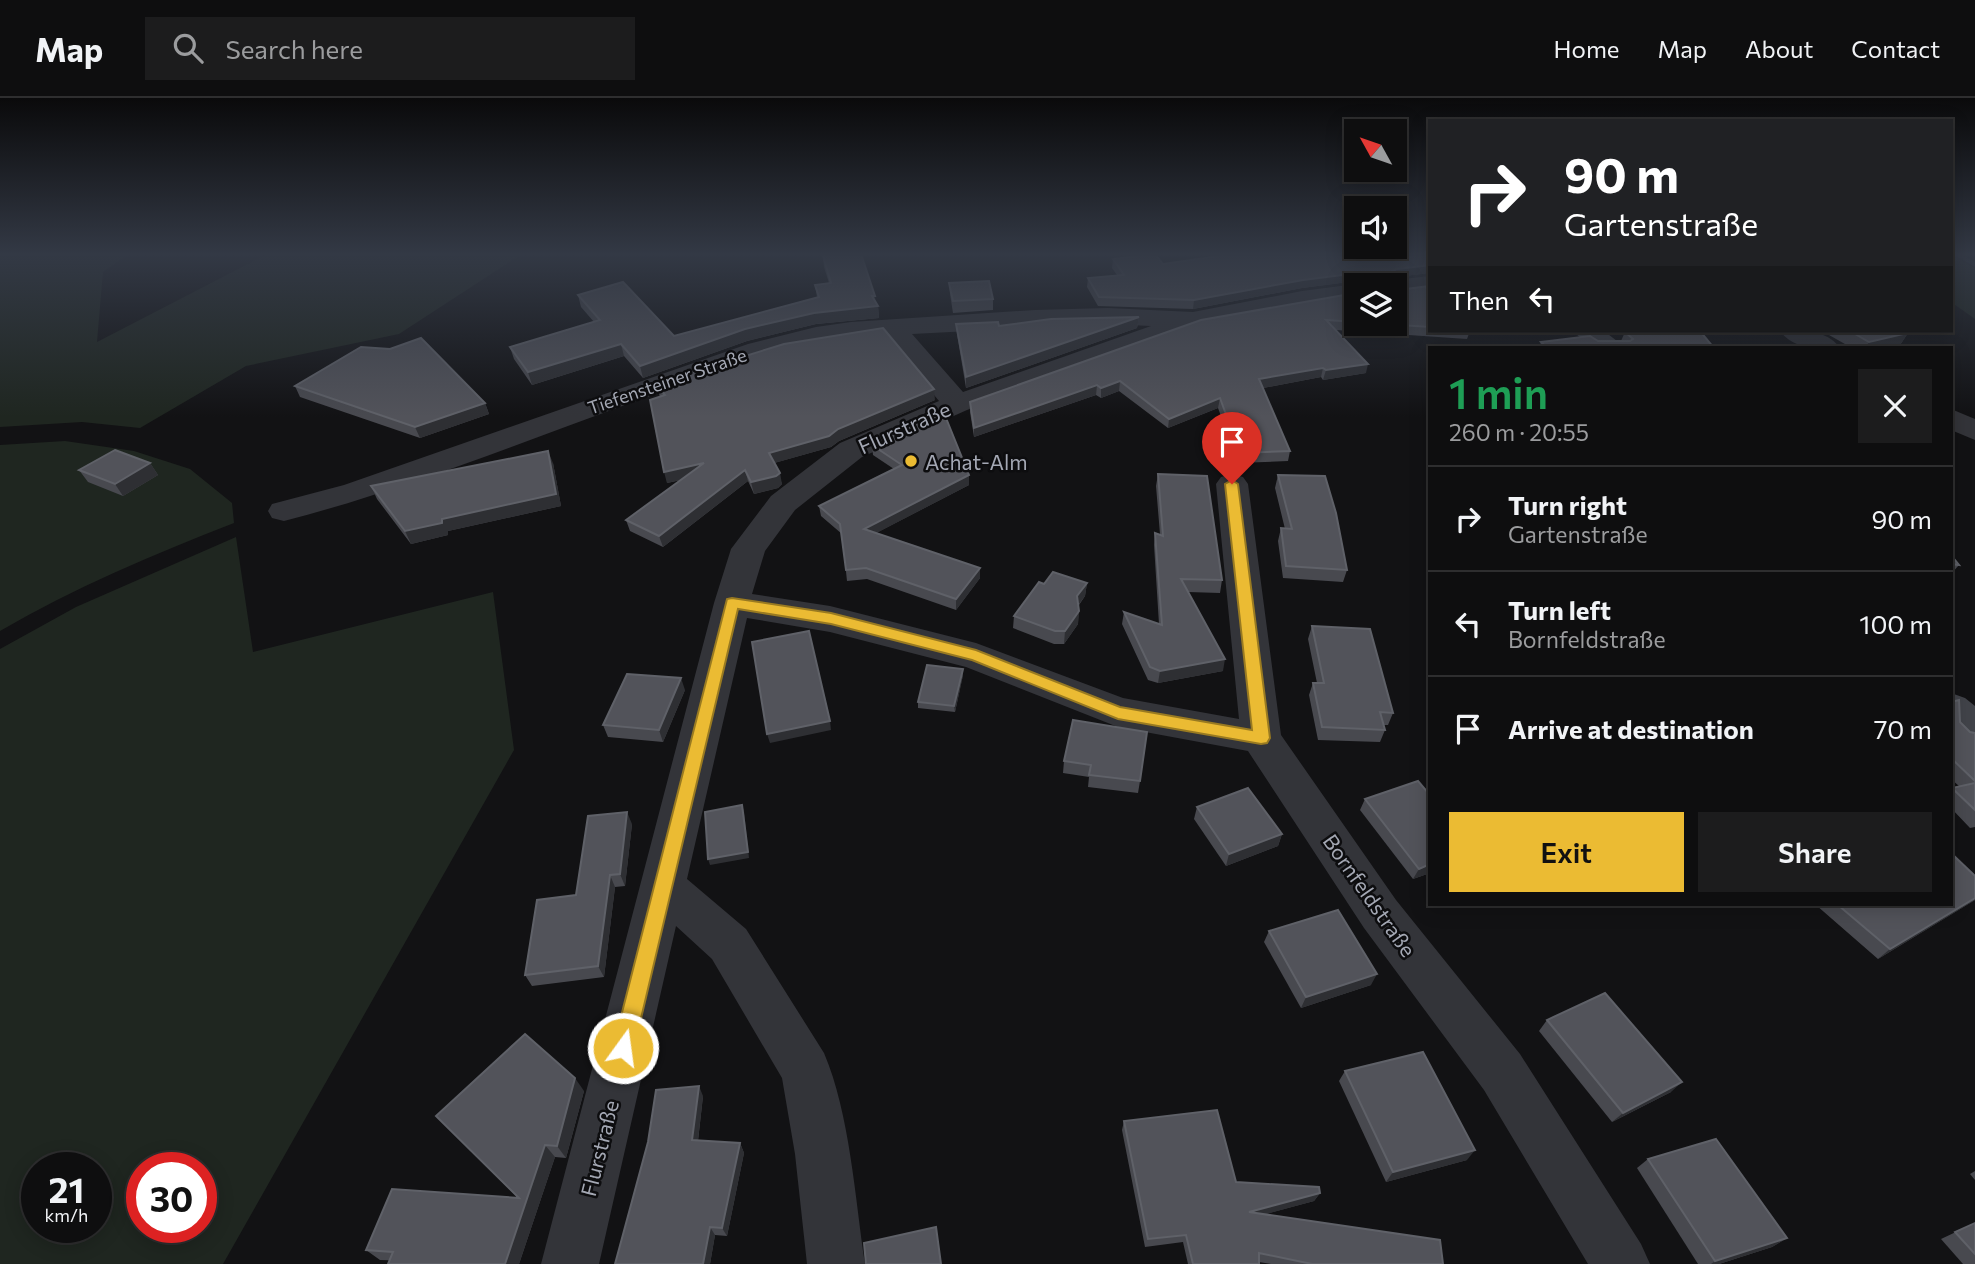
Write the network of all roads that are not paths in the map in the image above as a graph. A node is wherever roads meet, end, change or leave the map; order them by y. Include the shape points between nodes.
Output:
1 (1253, 308) edge
2 (1193, 320) junction
3 (892, 327) junction
4 (1589, 333) edge
5 (1798, 333) edge
6 (1609, 346) edge
7 (1822, 346) edge
8 (957, 404) junction
9 (1953, 419) edge
10 (1975, 431) edge
11 (1232, 484) dead end
12 (284, 511) dead end
13 (732, 603) junction
14 (1953, 710) edge
15 (1975, 729) edge
16 (1261, 738) junction
17 (663, 886) junction
18 (570, 1264) edge
19 (836, 1264) edge
20 (1621, 1264) edge

1 - 2 street, Tiefensteiner Straße
2 - 3 street, Tiefensteiner Straße via 1035,317
2 - 8 street, Flurstraße
3 - 8 street
3 - 12 street, Tiefensteiner Straße via 816,335 758,350 355,492
4 - 6 main road
5 - 7 street
8 - 13 street, Flurstraße via 851,450 783,503 748,550
9 - 10 street
11 - 16 street, Bornfeldstraße
13 - 16 street via 831,619 976,656 1118,712
13 - 17 street, Flurstraße
14 - 15 main road
16 - 20 street, Bornfeldstraße via 1380,914 1502,1072
17 - 18 street, Flurstraße
17 - 19 street via 729,944 806,1071

